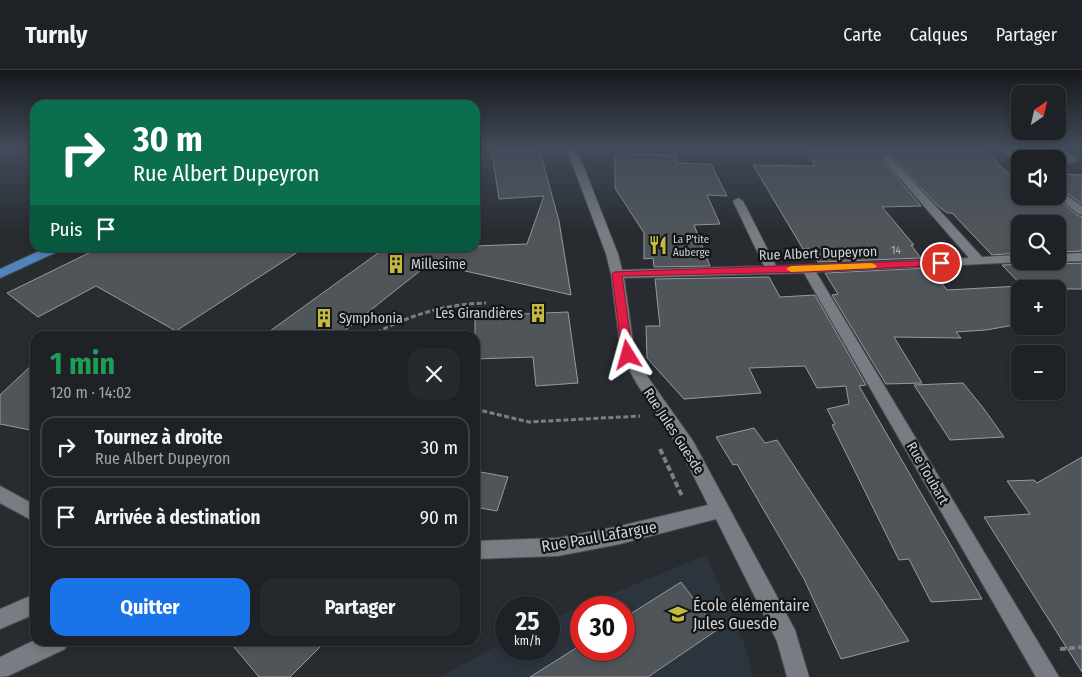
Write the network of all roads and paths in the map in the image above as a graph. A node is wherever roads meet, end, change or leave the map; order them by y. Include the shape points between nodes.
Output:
1 (581, 175) edge
2 (903, 175) edge
3 (1066, 199) edge
4 (738, 201) dead end
5 (1082, 212) edge
6 (47, 252) edge
7 (1082, 257) edge
8 (1066, 258) edge
9 (1011, 260) edge
10 (979, 261) junction
11 (808, 269) junction
12 (772, 270) junction
13 (0, 274) edge
14 (617, 274) junction
15 (486, 303) dead end
16 (379, 331) edge
17 (480, 411) edge
18 (644, 415) dead end
19 (656, 441) dead end
20 (0, 494) edge
21 (721, 510) junction
22 (30, 511) edge
23 (692, 517) junction
24 (480, 550) edge
25 (30, 606) edge
26 (0, 619) edge
27 (46, 646) edge
28 (0, 668) edge
29 (798, 677) edge
30 (1048, 677) edge

1 - 14 street, Rue Jules Guesde via 607,238
2 - 10 street
3 - 5 street
4 - 12 street
6 - 13 main road
7 - 8 street
9 - 10 street, Rue Albert Dupeyron
10 - 11 street, Rue Albert Dupeyron
11 - 12 street, Rue Albert Dupeyron
11 - 30 street, Rue Toubart
12 - 14 street, Rue Albert Dupeyron
14 - 21 street, Rue Jules Guesde via 628,355 687,446
15 - 16 path via 422,311
17 - 18 path via 530,422
19 - 23 path
20 - 22 street
21 - 23 street, Rue Paul Lafargue
21 - 29 street, Rue Jules Guesde via 787,638
23 - 24 street, Rue Paul Lafargue via 558,547
25 - 26 street
27 - 28 street

